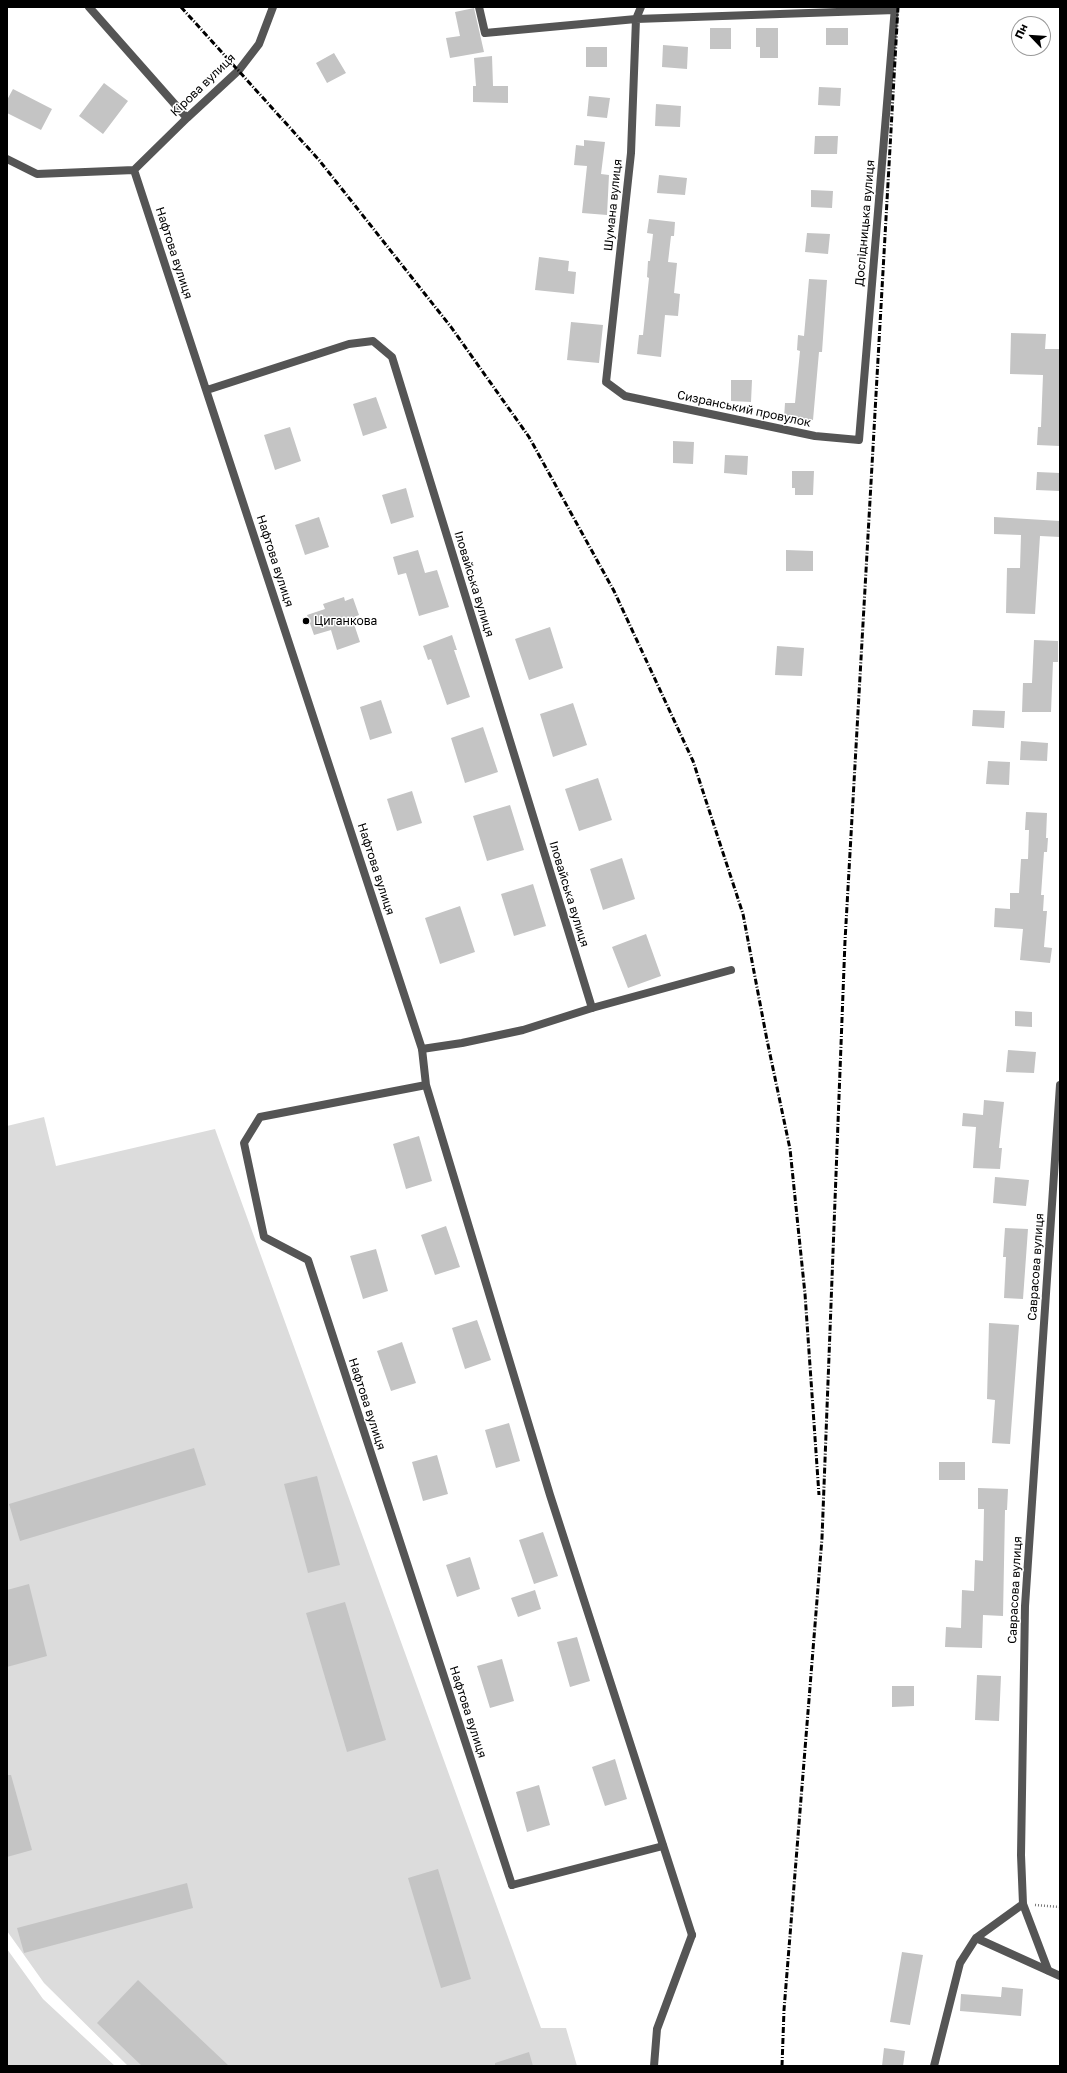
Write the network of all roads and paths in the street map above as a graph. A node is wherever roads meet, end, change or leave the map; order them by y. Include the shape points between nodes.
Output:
1 (89, 7) edge
2 (273, 7) edge
3 (479, 7) edge
4 (641, 7) edge
5 (895, 8) edge
6 (636, 18) junction
7 (186, 118) junction
8 (7, 159) edge
9 (134, 170) junction
10 (207, 390) junction
11 (625, 396) joint
12 (859, 440) joint
13 (731, 970) dead end
14 (592, 1008) junction
15 (422, 1049) junction
16 (426, 1085) junction
17 (1060, 1085) edge
18 (663, 1846) junction
19 (1022, 1904) junction
20 (1060, 1907) edge
21 (976, 1938) junction
22 (1048, 1970) junction
23 (1060, 1976) edge
24 (654, 2066) edge
25 (934, 2066) edge

1 - 7 street
2 - 7 street, Кірова вулиця via 259,44 239,70
3 - 6 street via 485,33
4 - 6 street, Шумана вулиця
5 - 6 street
5 - 12 street, Дослідницька вулиця
6 - 11 street, Шумана вулиця via 631,153 606,382
7 - 9 street, Кірова вулиця
8 - 9 street via 37,174
9 - 10 street, Нафтова вулиця
10 - 14 street, Іловайська вулиця via 349,344 373,341 392,356
10 - 15 street, Нафтова вулиця
11 - 12 street, Сизранський провулок via 815,436
13 - 14 street
14 - 15 street via 523,1030
15 - 16 street, Нафтова вулиця
16 - 18 street, Нафтова вулиця via 550,1495
16 - 18 street, Нафтова вулиця via 260,1117 244,1143 264,1237 308,1260 512,1885
17 - 19 street, Саврасова вулиця via 1025,1606
18 - 24 street, Нафтова вулиця via 692,1935 657,2029
19 - 20 path
19 - 21 street
19 - 22 street
21 - 22 street
21 - 25 street via 960,1963
22 - 23 street

